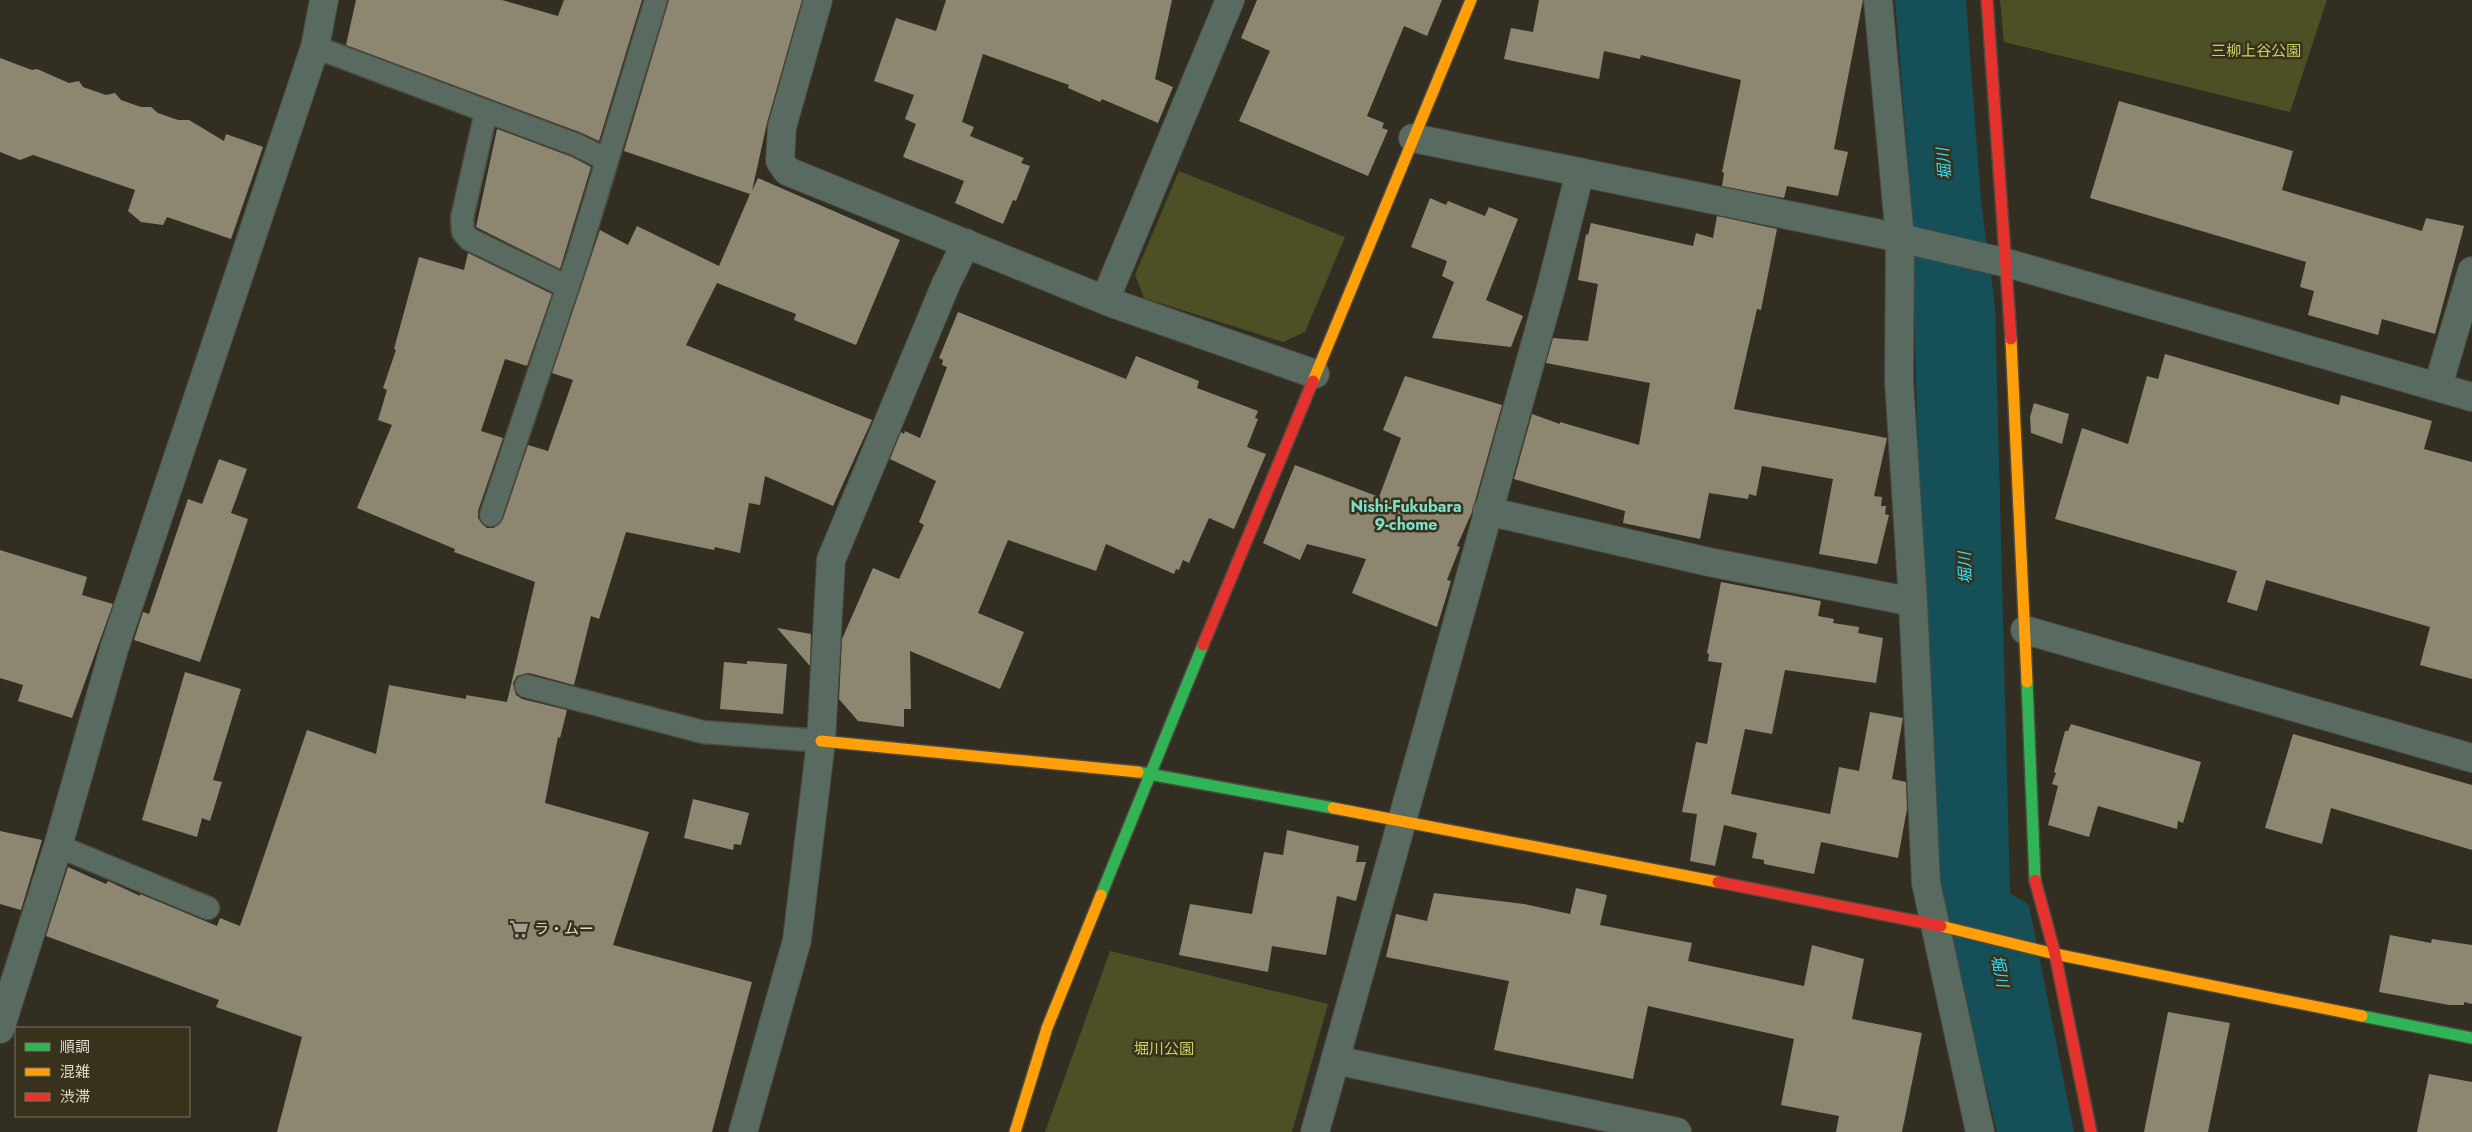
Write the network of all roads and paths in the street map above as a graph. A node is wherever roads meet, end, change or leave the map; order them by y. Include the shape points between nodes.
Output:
1 (324, 0) edge
2 (656, 0) edge
3 (818, 0) edge
4 (1230, 0) edge
5 (1471, 0) edge
6 (1878, 0) edge
7 (1987, 0) edge
8 (315, 47) junction
9 (486, 112) junction
10 (1413, 138) junction
11 (607, 160) junction
12 (1580, 172) junction
13 (1900, 238) junction
14 (966, 243) junction
15 (2007, 263) junction
16 (2472, 271) edge
17 (568, 286) junction
18 (1106, 300) junction
19 (1315, 374) junction
20 (2438, 386) junction
21 (2472, 396) edge
22 (1487, 511) junction
23 (491, 515) dead end
24 (1913, 602) junction
25 (2025, 630) junction
26 (526, 686) dead end
27 (821, 741) junction
28 (2472, 758) edge
29 (1150, 773) junction
30 (1400, 823) junction
31 (58, 846) junction
32 (208, 908) dead end
33 (1934, 924) junction
34 (2055, 954) junction
35 (0, 1029) edge
36 (2472, 1038) edge
37 (1335, 1060) junction
38 (743, 1132) edge
39 (1015, 1132) edge
40 (1314, 1132) edge
41 (1677, 1132) edge
42 (1980, 1132) edge
43 (2091, 1132) edge

1 - 8 street
2 - 11 lane
3 - 14 street via 782,127 780,160 787,171
4 - 18 street
5 - 10 street
6 - 13 street
7 - 15 street
8 - 9 lane
8 - 31 street via 114,648
9 - 11 lane via 577,145
9 - 17 lane via 462,218 463,232 469,239
10 - 12 street
10 - 19 street
11 - 17 lane
12 - 13 street
12 - 22 street via 1551,288
13 - 15 street
13 - 24 street via 1898,381
14 - 18 street
14 - 27 street via 832,560
15 - 20 street
15 - 25 street
16 - 20 street
17 - 23 lane
18 - 19 street
19 - 29 street
20 - 21 street
22 - 24 street via 1709,562
22 - 30 street
24 - 33 street via 1926,883
25 - 28 street
25 - 34 street via 2034,876
26 - 27 lane via 703,732
27 - 29 street
27 - 38 street via 797,940
29 - 30 street
29 - 39 street via 1048,1028
30 - 33 street
30 - 37 street
31 - 32 lane
31 - 35 street
33 - 34 street
33 - 42 street
34 - 36 street
34 - 43 street
37 - 40 street
37 - 41 street

